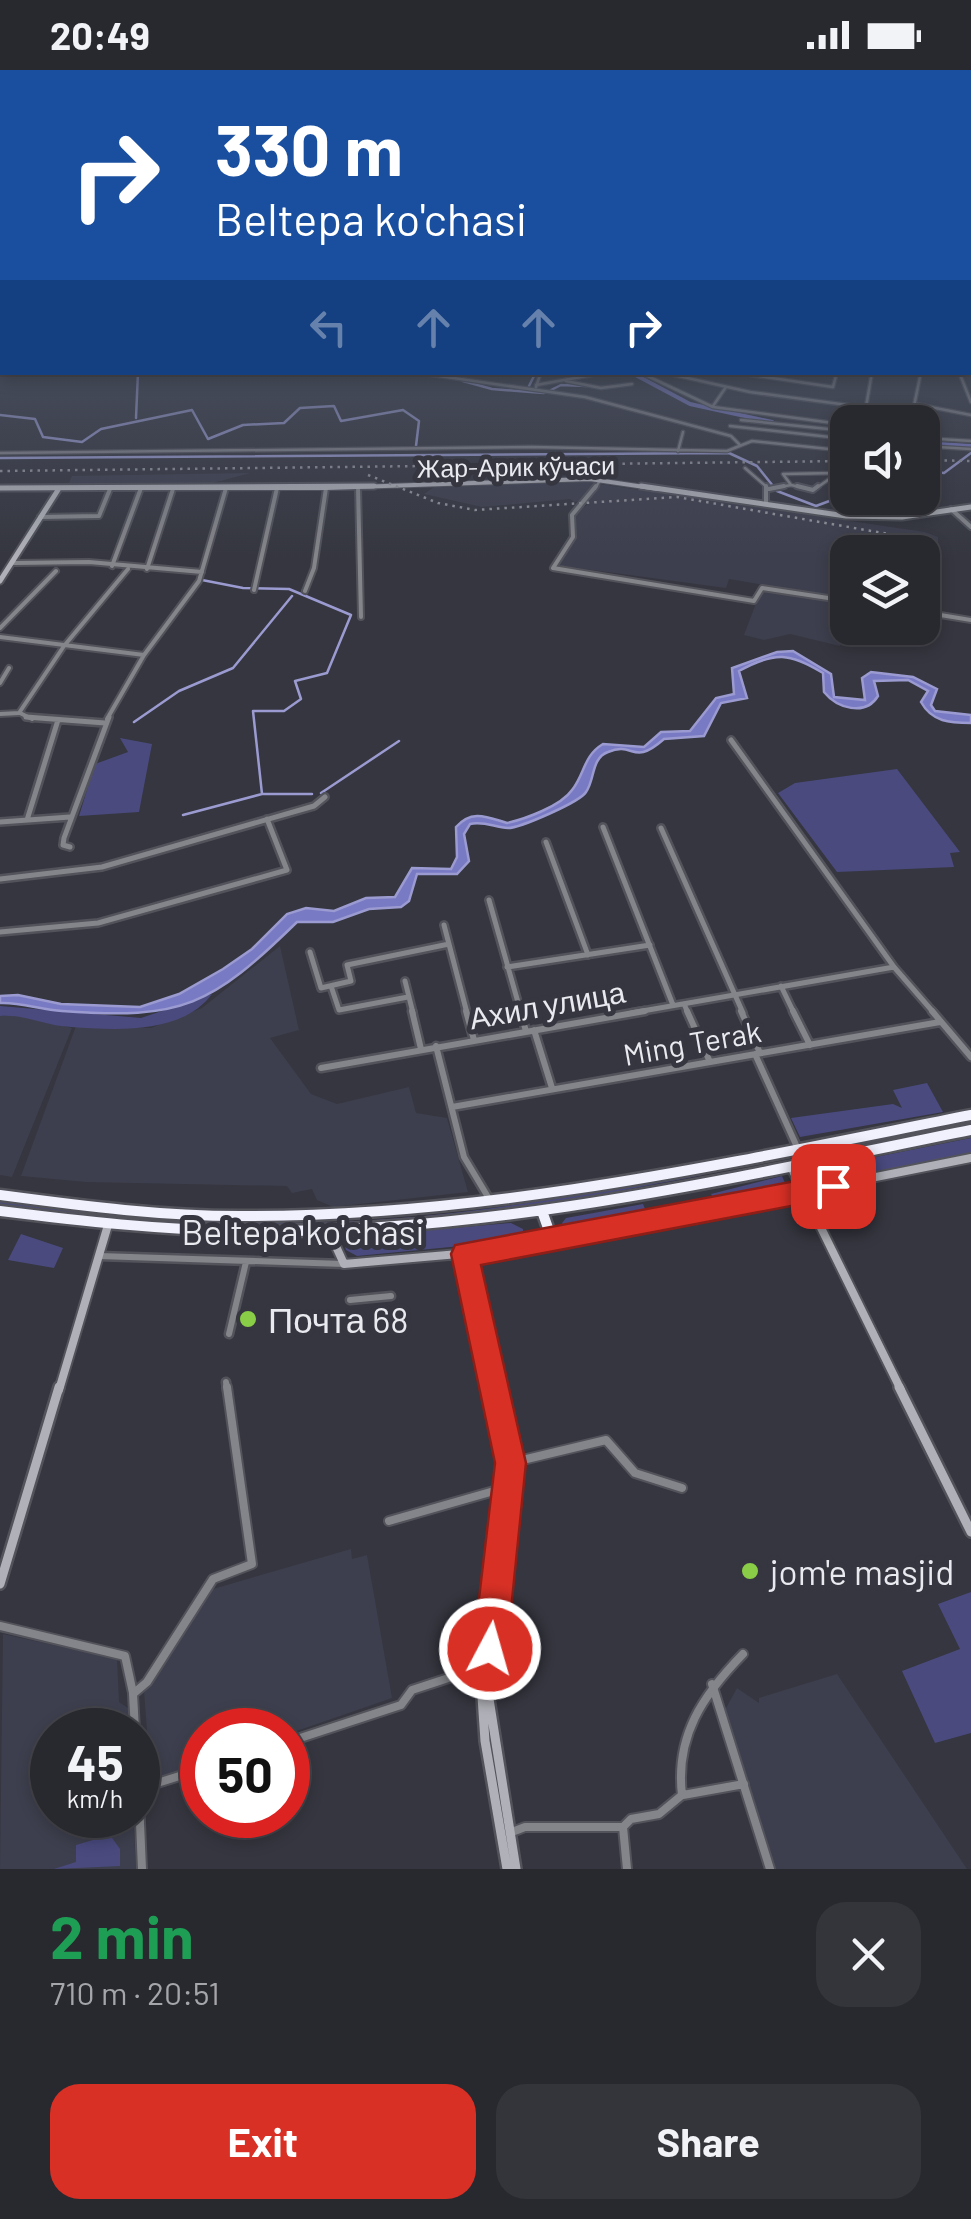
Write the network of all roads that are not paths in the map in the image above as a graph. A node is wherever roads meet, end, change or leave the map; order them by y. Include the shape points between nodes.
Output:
1 (555, 391) edge
2 (678, 391) edge
3 (687, 391) edge
4 (724, 391) edge
5 (748, 391) edge
6 (826, 391) edge
7 (917, 391) edge
8 (684, 394) junction
9 (823, 401) junction
10 (915, 404) joint
11 (852, 405) edge
12 (713, 406) junction
13 (971, 415) edge
14 (741, 420) dead end
15 (830, 423) edge
16 (730, 426) dead end
17 (830, 429) edge
18 (760, 430) junction
19 (684, 432) dead end
20 (830, 438) edge
21 (940, 439) edge
22 (752, 441) junction
23 (739, 444) junction
24 (970, 445) edge
25 (940, 446) edge
26 (830, 449) edge
27 (678, 451) junction
28 (0, 453) edge
29 (745, 468) dead end
30 (830, 474) edge
31 (830, 479) edge
32 (600, 480) junction
33 (791, 485) junction
34 (358, 487) junction
35 (0, 488) edge
36 (110, 488) junction
37 (141, 488) junction
38 (226, 488) junction
39 (278, 488) junction
40 (326, 488) junction
41 (58, 489) junction
42 (172, 489) junction
43 (769, 489) junction
44 (766, 504) junction
45 (971, 507) edge
46 (952, 509) junction
47 (40, 518) junction
48 (971, 527) edge
49 (14, 563) junction
50 (112, 566) junction
51 (128, 569) junction
52 (56, 570) dead end
53 (147, 570) junction
54 (202, 572) junction
55 (0, 581) edge
56 (254, 590) dead end
57 (306, 590) dead end
58 (830, 598) edge
59 (940, 615) edge
60 (361, 617) dead end
61 (971, 620) edge
62 (0, 628) edge
63 (0, 636) edge
64 (64, 646) junction
65 (144, 655) junction
66 (5, 671) edge
67 (0, 683) edge
68 (19, 713) junction
69 (0, 714) edge
70 (58, 720) junction
71 (105, 723) junction
72 (731, 740) dead end
73 (325, 797) dead end
74 (70, 817) junction
75 (267, 819) junction
76 (27, 820) junction
77 (0, 822) edge
78 (603, 826) dead end
79 (661, 828) dead end
80 (546, 842) dead end
81 (70, 846) dead end
82 (0, 879) edge
83 (488, 900) dead end
84 (444, 924) dead end
85 (0, 932) edge
86 (449, 944) junction
87 (650, 945) junction
88 (310, 952) dead end
89 (588, 955) junction
90 (894, 967) junction
91 (507, 968) junction
92 (405, 982) dead end
93 (331, 986) junction
94 (781, 986) junction
95 (734, 995) junction
96 (408, 997) junction
97 (684, 1004) junction
98 (673, 1005) junction
99 (940, 1022) junction
100 (530, 1030) junction
101 (474, 1040) junction
102 (810, 1044) junction
103 (436, 1046) junction
104 (421, 1049) junction
105 (758, 1054) junction
106 (971, 1057) edge
107 (710, 1062) junction
108 (321, 1068) dead end
109 (552, 1088) junction
110 (452, 1106) junction
111 (971, 1115) edge
112 (916, 1126) junction
113 (971, 1130) edge
114 (924, 1139) junction
115 (798, 1149) junction
116 (971, 1158) edge
117 (710, 1166) junction
118 (790, 1166) junction
119 (716, 1181) junction
120 (802, 1191) junction
121 (0, 1194) edge
122 (492, 1204) junction
123 (542, 1211) junction
124 (0, 1212) edge
125 (108, 1225) junction
126 (347, 1231) junction
127 (306, 1233) junction
128 (334, 1242) junction
129 (552, 1242) junction
130 (461, 1255) junction
131 (100, 1256) junction
132 (246, 1262) junction
133 (344, 1264) junction
134 (391, 1296) dead end
135 (350, 1300) dead end
136 (230, 1334) dead end
137 (226, 1382) dead end
138 (510, 1463) junction
139 (682, 1488) dead end
140 (504, 1489) junction
141 (389, 1522) dead end
142 (971, 1532) edge
143 (0, 1584) edge
144 (0, 1626) edge
145 (744, 1654) dead end
146 (485, 1665) junction
147 (712, 1684) junction
148 (134, 1694) junction
149 (134, 1708) edge
150 (310, 1735) edge
151 (744, 1784) junction
152 (682, 1795) junction
153 (623, 1827) junction
154 (505, 1834) junction
155 (140, 1838) edge
156 (142, 1869) edge
157 (507, 1869) edge
158 (516, 1869) edge
159 (627, 1869) edge
160 (770, 1869) edge

1 - 23 street via 637,408
2 - 8 street
3 - 8 street
4 - 12 street
5 - 9 street
6 - 9 street
7 - 10 street
8 - 12 street
9 - 11 street
10 - 13 street
12 - 15 street
14 - 17 street
16 - 18 street
18 - 20 street
18 - 22 street
19 - 27 street
21 - 24 street
22 - 23 street
22 - 26 street
23 - 27 street via 727,452
24 - 25 street
27 - 28 street
29 - 43 street
30 - 33 street via 783,474
31 - 33 street via 813,490
32 - 34 main road, Жар-Арик кўчаси
32 - 44 main road, Жар-Арик кўчаси
32 - 58 street via 572,515 573,537 553,568 751,600 762,588
33 - 43 street
34 - 40 main road, Жар-Арик кўчаси
34 - 60 street
35 - 41 main road, Жар-Арик кўчаси
36 - 37 main road, Жар-Арик кўчаси
36 - 41 main road, Жар-Арик кўчаси
36 - 47 street via 99,516
37 - 42 main road, Жар-Арик кўчаси
37 - 50 street
38 - 39 main road, Жар-Арик кўчаси
38 - 42 main road, Жар-Арик кўчаси
38 - 54 street
39 - 40 main road, Жар-Арик кўчаси
39 - 56 street
40 - 57 street
41 - 47 main road
42 - 53 street
43 - 44 street
44 - 46 main road, Жар-Арик кўчаси via 880,517
45 - 46 main road, Жар-Арик кўчаси
46 - 48 street
47 - 49 main road
49 - 50 street
49 - 55 main road
50 - 51 street
51 - 53 street
51 - 64 street
52 - 62 street
53 - 54 street
54 - 65 street
59 - 61 street
63 - 64 street
64 - 65 street
64 - 68 street
65 - 71 street
66 - 67 street
68 - 69 street
68 - 70 street
70 - 71 street
70 - 76 street
71 - 74 street
72 - 90 street
73 - 75 street
74 - 76 street
74 - 81 street via 63,845
75 - 82 street via 102,867
75 - 85 street via 287,870 98,923
76 - 77 street
78 - 87 street
79 - 95 street
80 - 89 street
83 - 91 street
84 - 86 street
86 - 93 street via 347,965 351,981
86 - 101 street
87 - 89 street
87 - 98 street
88 - 93 street via 321,988
89 - 91 street
90 - 94 street, Ахил улица
90 - 99 street
91 - 100 street
92 - 96 street
93 - 96 street via 339,1010
94 - 95 street, Ахил улица
94 - 102 street
95 - 97 street, Ахил улица
95 - 105 street
96 - 104 street
97 - 98 street, Ахил улица
97 - 107 street
98 - 100 street, Ахил улица
99 - 102 street, Ming Terak
99 - 106 street
100 - 101 street, Ахил улица
100 - 109 street
101 - 103 street, Ахил улица
102 - 105 street, Ming Terak
103 - 104 street, Ахил улица
103 - 110 street
104 - 108 street, Ахил улица
105 - 107 street, Ming Terak
105 - 115 street
107 - 109 street, Ming Terak
109 - 110 street, Ming Terak
110 - 122 street via 464,1157
111 - 112 highway
112 - 114 highway
112 - 115 highway
113 - 114 highway
114 - 118 highway
115 - 117 highway
116 - 120 main road, Beltepa ko'chasi
117 - 119 highway
117 - 122 highway
118 - 119 highway
118 - 120 main road
119 - 123 highway
120 - 129 main road, Beltepa ko'chasi
120 - 142 main road
121 - 122 highway via 280,1218
123 - 126 highway
123 - 129 highway
124 - 125 highway
125 - 127 highway
125 - 131 main road
126 - 127 highway
126 - 128 main road
127 - 128 main road
128 - 133 main road
129 - 130 main road, Beltepa ko'chasi
130 - 133 main road, Beltepa ko'chasi
130 - 138 main road
130 - 140 main road
131 - 132 street, Beltepa ko'chasi
131 - 143 main road
132 - 133 street, Beltepa ko'chasi
132 - 136 street
134 - 135 street
137 - 148 street via 252,1564 212,1579
138 - 139 street via 606,1440 635,1474
138 - 140 main road
140 - 141 street
140 - 146 main road
144 - 148 street via 125,1656
145 - 147 street
146 - 150 street via 412,1690 401,1704
146 - 154 main road via 485,1741
147 - 151 street
147 - 152 street via 681,1742 676,1766
148 - 149 street
151 - 152 street
151 - 160 street
152 - 153 street via 658,1814
153 - 154 street via 526,1827
153 - 159 street
154 - 157 main road
154 - 158 main road
155 - 156 street

